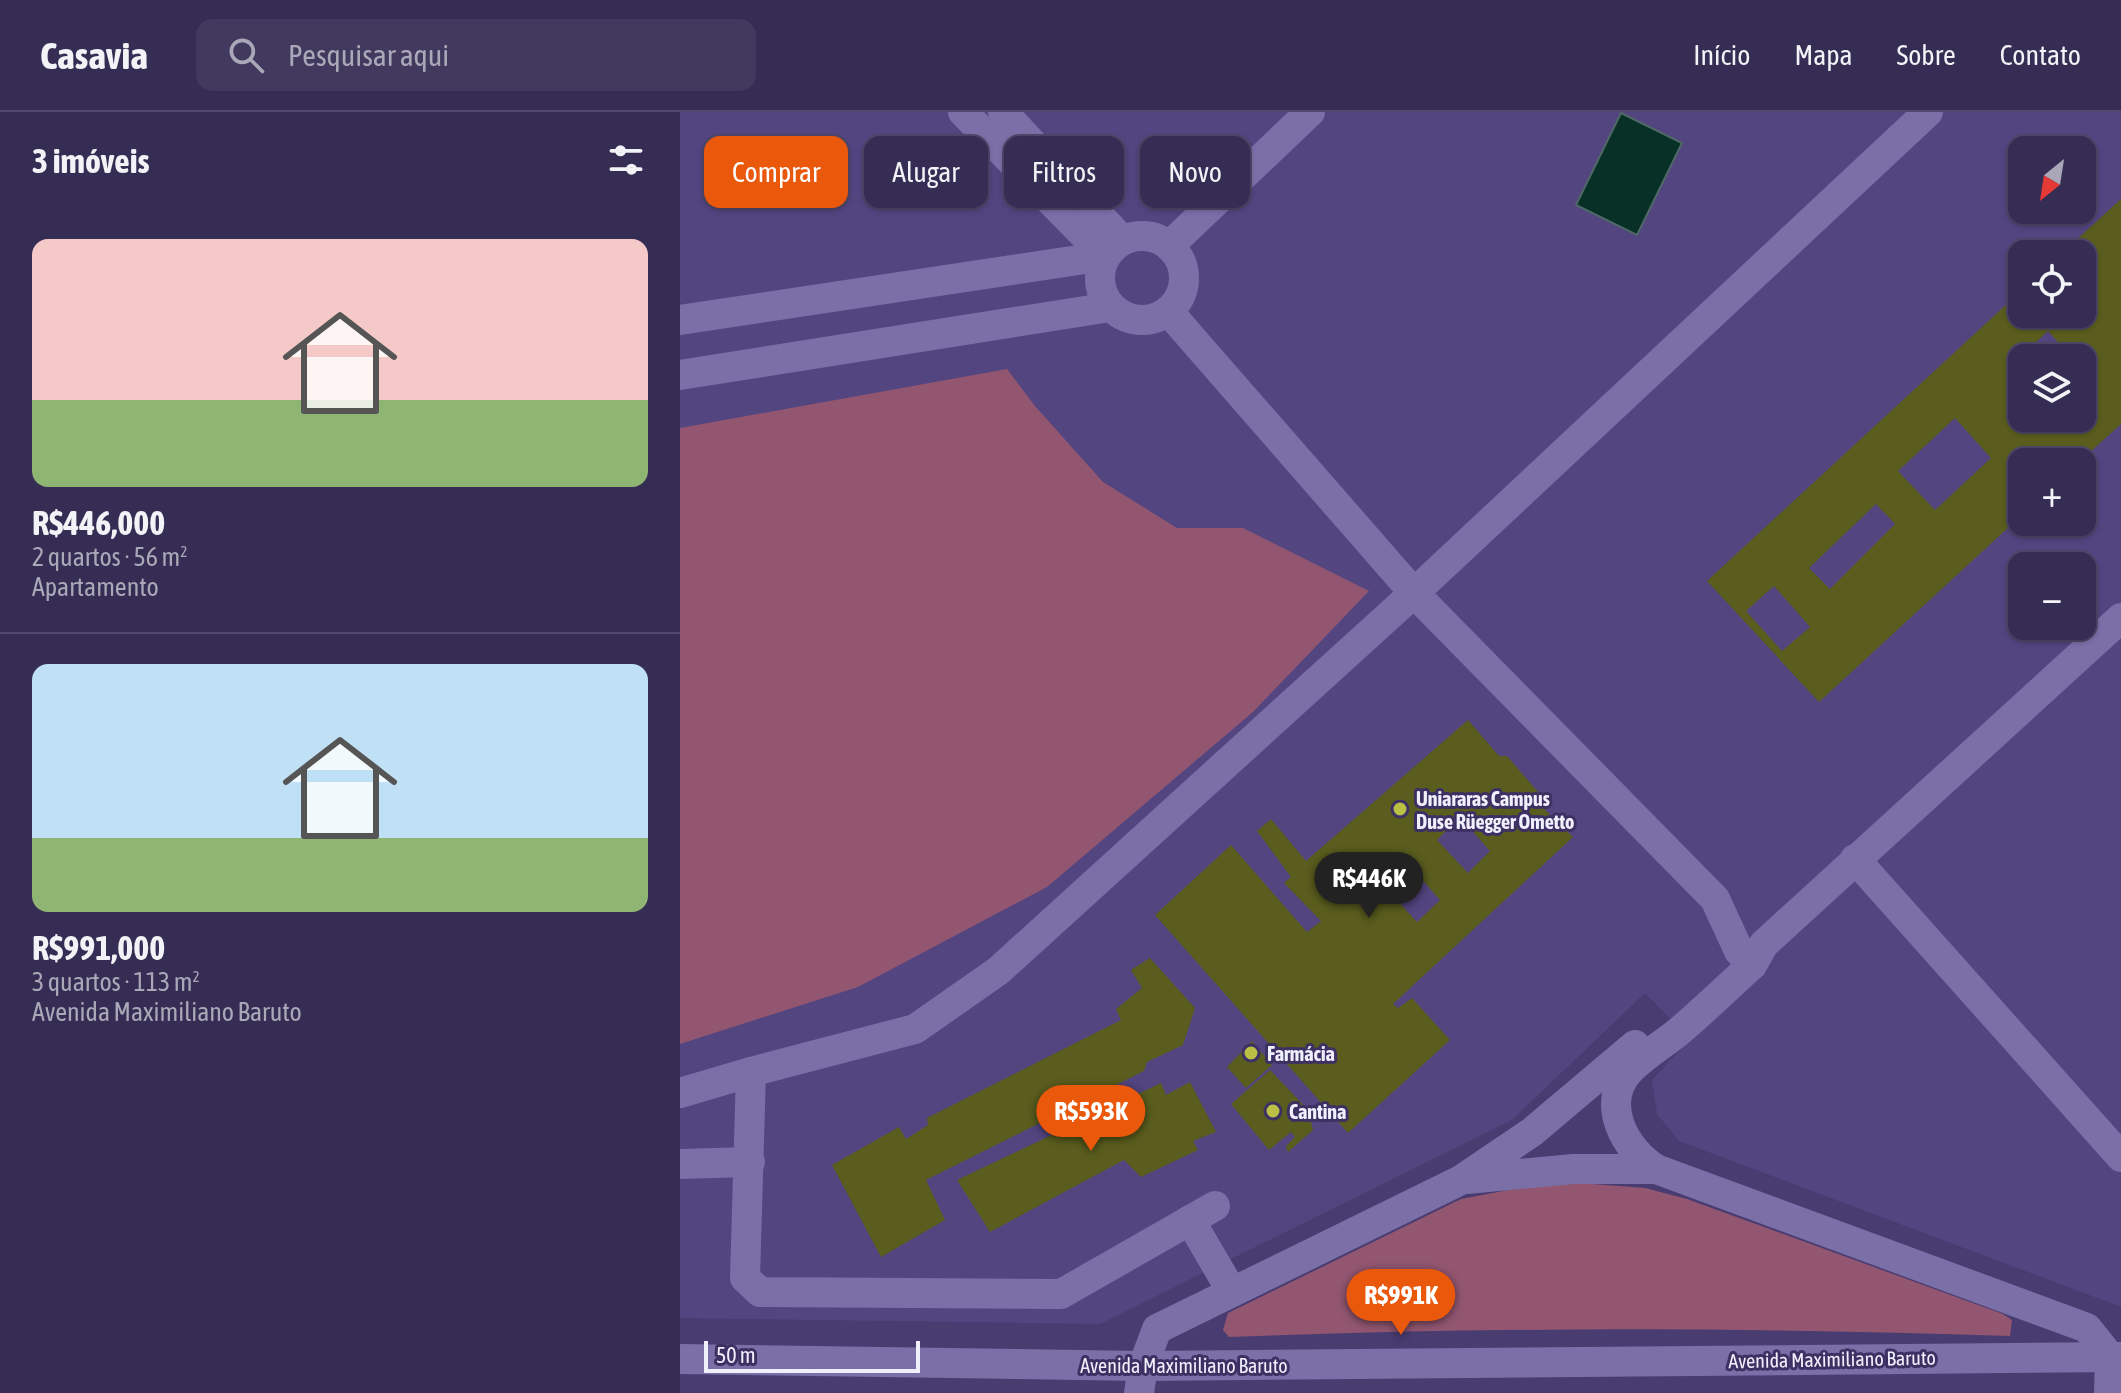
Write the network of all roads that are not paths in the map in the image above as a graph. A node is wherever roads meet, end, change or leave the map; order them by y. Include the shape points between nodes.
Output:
1 (963, 112) edge
2 (1003, 112) edge
3 (1310, 112) edge
4 (1928, 112) edge
5 (1169, 246) junction
6 (1113, 248) junction
7 (1110, 307) junction
8 (1168, 311) junction
9 (680, 320) edge
10 (680, 375) edge
11 (1414, 593) junction
12 (2121, 618) edge
13 (1855, 859) junction
14 (1752, 953) junction
15 (751, 1072) junction
16 (680, 1093) edge
17 (2121, 1157) edge
18 (750, 1162) junction
19 (680, 1164) edge
20 (1656, 1169) junction
21 (1461, 1180) junction
22 (1232, 1292) junction
23 (2115, 1357) edge
24 (680, 1359) edge
25 (1141, 1380) edge
26 (2109, 1393) edge

1 - 6 street
2 - 6 street
3 - 5 street
4 - 11 street
5 - 6 street via 1146,236
5 - 8 street via 1183,266 1184,279 1177,302
6 - 7 street via 1099,283
6 - 9 street
7 - 8 street via 1132,320 1157,318
7 - 10 street
8 - 11 street
11 - 14 street via 1715,899
11 - 15 street via 998,971 915,1029
12 - 13 street
13 - 14 street
13 - 17 street
14 - 20 street via 1628,1072 1620,1089 1619,1127 1640,1159
14 - 21 street via 1532,1132
15 - 16 street
15 - 18 street
18 - 19 street
18 - 22 street via 745,1278 760,1292 1061,1294 1203,1213
20 - 21 street via 1573,1169
20 - 23 street via 2087,1328
21 - 22 street
22 - 25 street via 1157,1329
23 - 25 street, Avenida Maximiliano Baruto
23 - 26 street
24 - 25 street, Avenida Maximiliano Baruto

